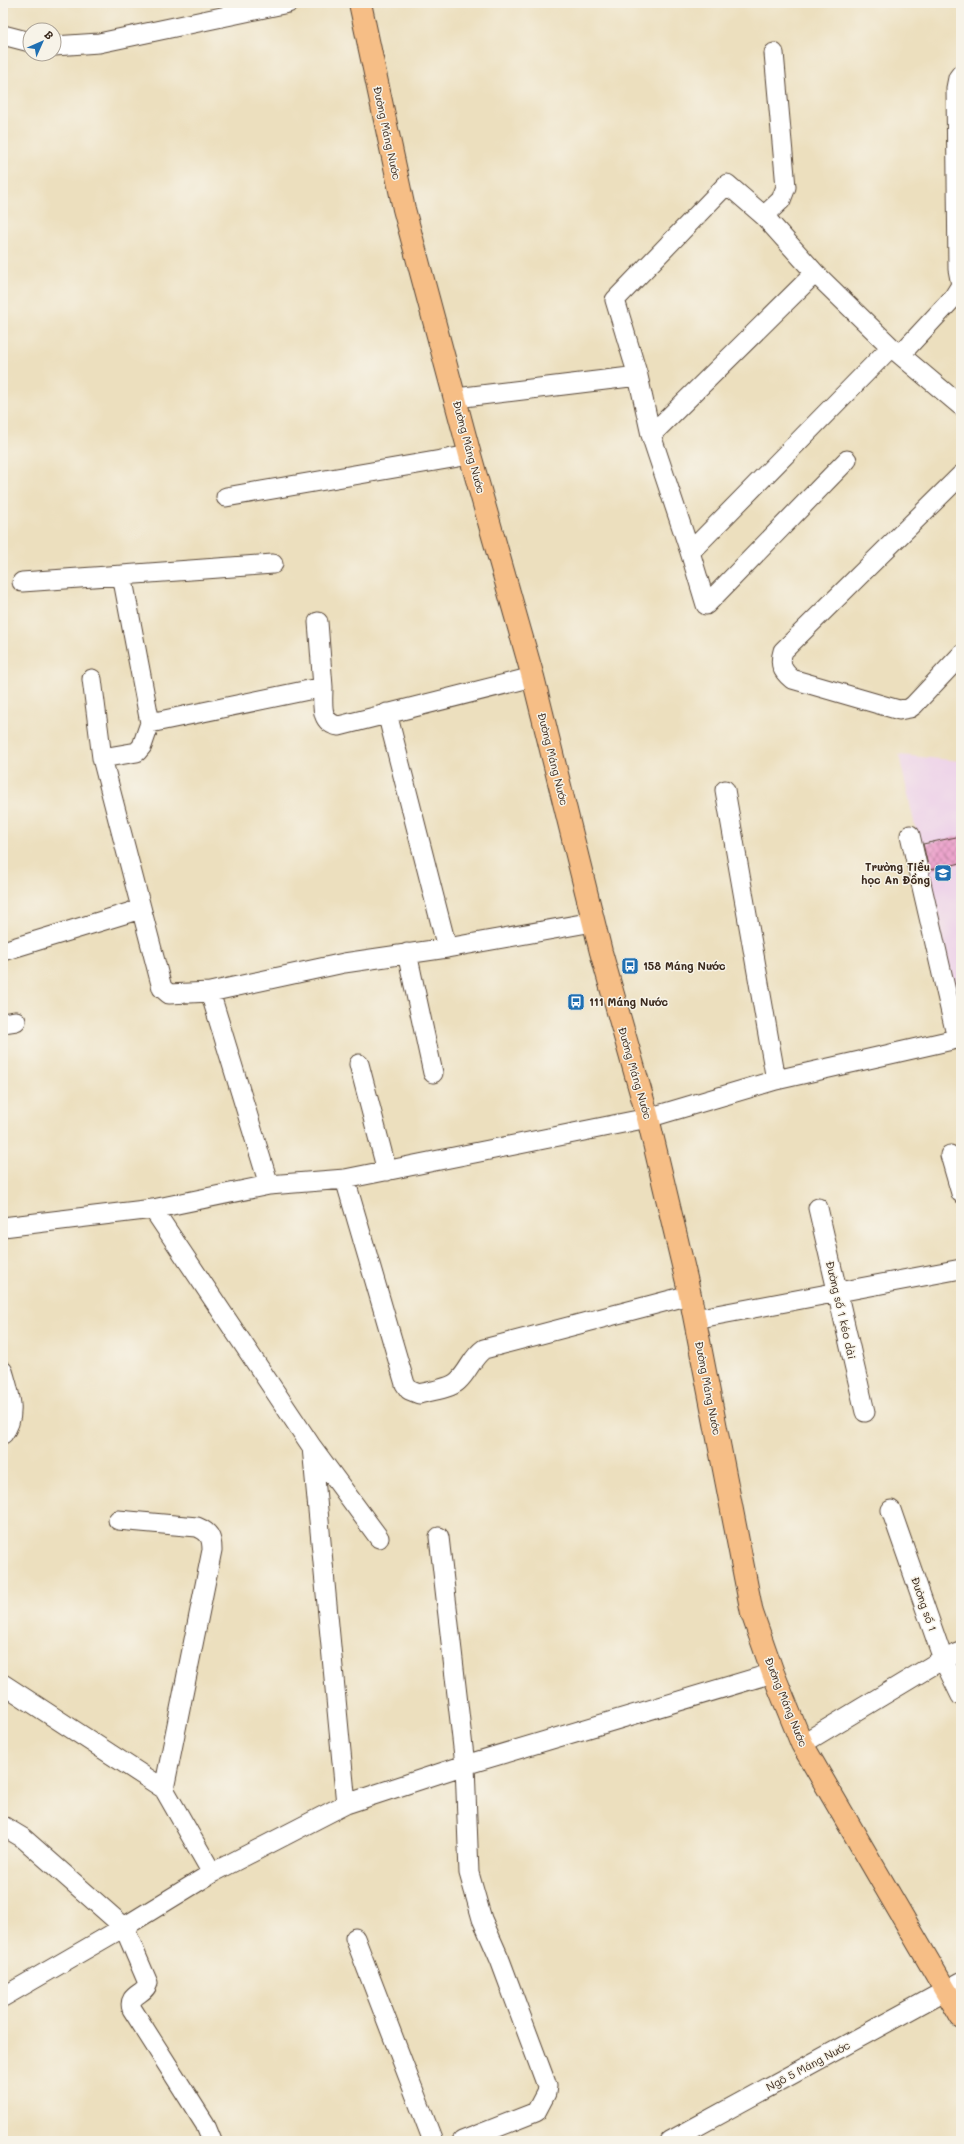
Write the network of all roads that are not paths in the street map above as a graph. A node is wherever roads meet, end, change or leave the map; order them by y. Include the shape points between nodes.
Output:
1 (288, 3) edge
2 (360, 3) edge
3 (3, 35) edge
4 (22, 40) edge
5 (62, 45) edge
6 (774, 53) dead end
7 (961, 74) edge
8 (764, 216) junction
9 (815, 274) junction
10 (961, 285) edge
11 (896, 350) junction
12 (638, 376) junction
13 (456, 398) junction
14 (961, 406) edge
15 (651, 435) junction
16 (470, 455) junction
17 (847, 460) dead end
18 (961, 475) edge
19 (226, 497) dead end
20 (690, 552) junction
21 (273, 564) dead end
22 (122, 575) junction
23 (22, 582) dead end
24 (318, 622) dead end
25 (961, 655) edge
26 (533, 677) junction
27 (92, 679) dead end
28 (323, 687) junction
29 (387, 713) junction
30 (150, 722) junction
31 (102, 758) junction
32 (725, 790) dead end
33 (910, 834) dead end
34 (141, 909) junction
35 (593, 922) junction
36 (448, 948) junction
37 (3, 951) edge
38 (407, 954) junction
39 (210, 992) junction
40 (959, 1039) edge
41 (359, 1064) dead end
42 (434, 1073) dead end
43 (776, 1080) junction
44 (648, 1118) junction
45 (950, 1155) dead end
46 (387, 1171) junction
47 (345, 1179) junction
48 (270, 1186) junction
49 (961, 1193) edge
50 (818, 1208) dead end
51 (153, 1209) junction
52 (3, 1227) edge
53 (961, 1269) edge
54 (837, 1292) junction
55 (690, 1295) junction
56 (695, 1318) junction
57 (3, 1371) edge
58 (865, 1412) dead end
59 (3, 1434) edge
60 (312, 1447) junction
61 (892, 1510) dead end
62 (118, 1520) dead end
63 (439, 1537) dead end
64 (379, 1538) dead end
65 (961, 1652) edge
66 (943, 1659) junction
67 (773, 1672) junction
68 (3, 1684) edge
69 (961, 1696) edge
70 (802, 1744) junction
71 (465, 1765) junction
72 (164, 1789) junction
73 (346, 1804) junction
74 (3, 1826) edge
75 (212, 1873) junction
76 (124, 1927) junction
77 (355, 1938) dead end
78 (953, 1987) edge
79 (3, 1996) edge
80 (961, 2017) edge
81 (212, 2141) edge
82 (433, 2141) edge
83 (462, 2141) edge
84 (670, 2141) edge

1 - 5 street via 99,43
2 - 13 main road, Đường Máng Nước via 404,209
3 - 4 street
6 - 8 street via 786,187 781,200
7 - 10 street via 958,78 956,96 958,269
8 - 9 street
8 - 12 street via 727,184 615,300
9 - 11 street
9 - 15 street
10 - 11 street via 953,298
11 - 14 street
11 - 20 street
12 - 13 street
12 - 15 street
13 - 16 main road, Đường Máng Nước
15 - 20 street
16 - 19 street
16 - 26 main road, Đường Máng Nước
17 - 20 street via 706,605
18 - 25 street via 783,651 780,659 784,673 792,679 900,710 914,705
21 - 22 street
22 - 23 street
22 - 30 street
24 - 28 street
26 - 29 street
26 - 35 main road, Đường Máng Nước
27 - 31 street
28 - 29 street via 323,713 332,725 339,726
28 - 30 street
29 - 36 street
30 - 31 street via 142,746 137,752
31 - 34 street
32 - 43 street
33 - 40 street
34 - 37 street
34 - 39 street via 164,990 169,994
35 - 36 street
35 - 44 main road, Đường Máng Nước
36 - 38 street
38 - 39 street via 344,963
38 - 42 street
39 - 48 street
40 - 43 street
41 - 46 street
43 - 44 street
44 - 46 street
44 - 55 main road, Đường Máng Nước
45 - 49 street
46 - 47 street
47 - 48 street
47 - 55 street via 405,1384 419,1394 454,1384 462,1377 476,1354 484,1349
48 - 51 street
50 - 54 street, Đường số 1 kéo dài
51 - 52 street
51 - 60 street
53 - 54 street
54 - 56 street
54 - 58 street, Đường số 1 kéo dài
55 - 56 main road, Đường Máng Nước
56 - 67 main road, Đường Máng Nước via 752,1613
57 - 59 street via 12,1402 9,1426
60 - 64 street
60 - 73 street
61 - 66 street, Đường số 1
62 - 72 street via 196,1527 207,1531 212,1539 212,1550
63 - 71 street
65 - 66 street
66 - 69 street, Đường số 1
66 - 70 street
67 - 70 main road, Đường Máng Nước
67 - 71 street
68 - 72 street
70 - 78 main road, Đường Máng Nước
71 - 73 street
71 - 83 street via 469,1873 482,1919 500,1960 546,2086 546,2093 536,2112
72 - 75 street
73 - 75 street
74 - 76 street via 23,1838
75 - 76 street
76 - 79 street
76 - 81 street via 148,1983 143,1991 132,1998 132,2009 205,2124
77 - 82 street
78 - 80 main road, Đường Máng Nước
78 - 84 street, Ngõ 5 Máng Nước

